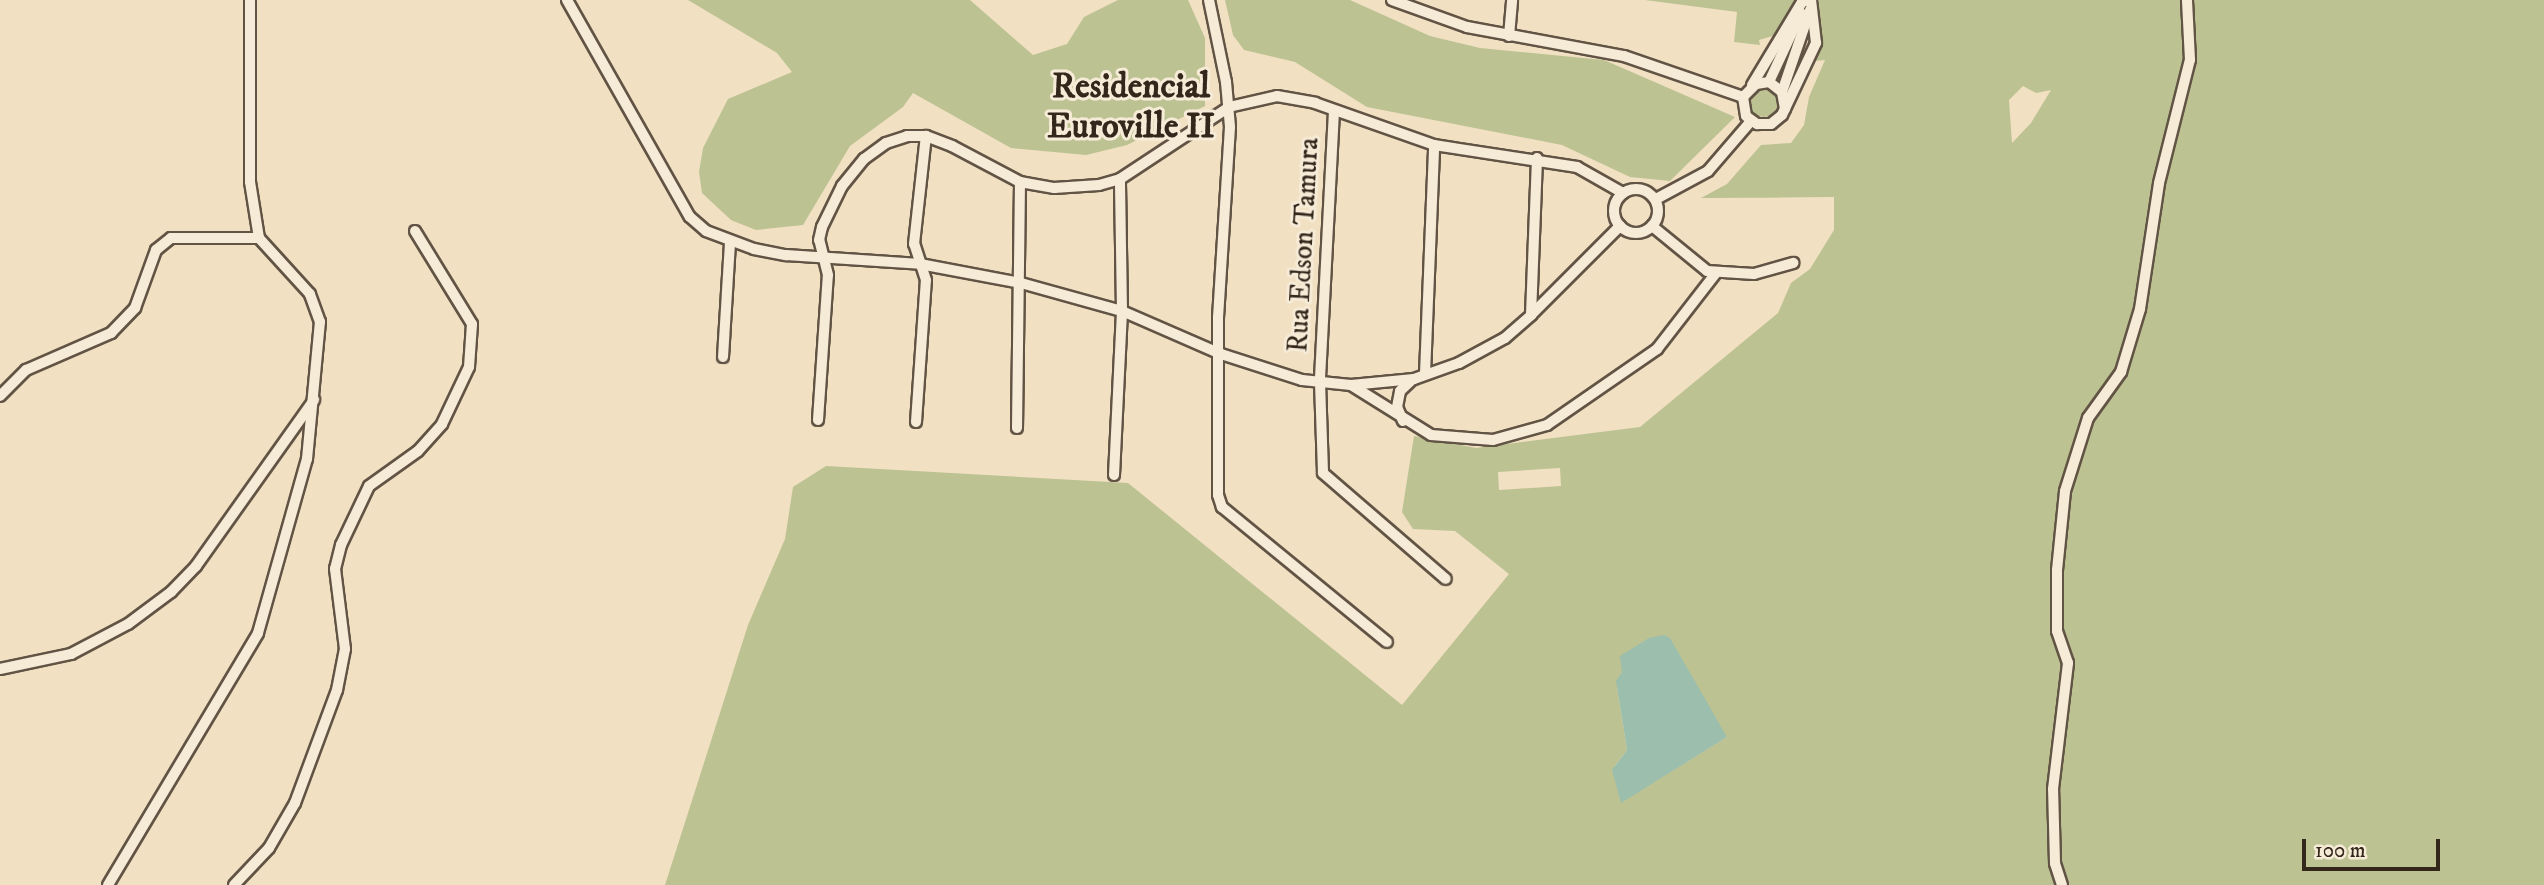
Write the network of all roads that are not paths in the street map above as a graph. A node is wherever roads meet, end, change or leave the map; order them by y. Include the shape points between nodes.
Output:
1 (250, 0) edge
2 (567, 0) edge
3 (1209, 0) edge
4 (1392, 0) edge
5 (1512, 0) edge
6 (1810, 0) edge
7 (2187, 0) edge
8 (1412, 5) edge
9 (1800, 15) junction
10 (1811, 28) junction
11 (1509, 36) junction
12 (1799, 80) junction
13 (1751, 87) junction
14 (1778, 87) junction
15 (1744, 97) junction
16 (1229, 107) junction
17 (1785, 109) junction
18 (1334, 111) junction
19 (1751, 121) junction
20 (926, 136) junction
21 (1434, 145) junction
22 (1536, 158) junction
23 (1120, 179) junction
24 (1020, 182) junction
25 (1623, 193) junction
26 (1656, 199) junction
27 (1620, 226) junction
28 (1652, 226) junction
29 (415, 231) dead end
30 (259, 238) junction
31 (730, 242) junction
32 (822, 257) junction
33 (1793, 263) dead end
34 (920, 264) junction
35 (1716, 273) junction
36 (1021, 283) junction
37 (1122, 311) junction
38 (1531, 316) junction
39 (1221, 355) junction
40 (723, 357) dead end
41 (1425, 374) junction
42 (1414, 379) junction
43 (1320, 382) junction
44 (1351, 385) junction
45 (0, 396) edge
46 (314, 400) junction
47 (818, 420) dead end
48 (916, 422) dead end
49 (1403, 422) junction
50 (1017, 428) dead end
51 (1114, 475) dead end
52 (1446, 579) dead end
53 (1387, 642) dead end
54 (0, 668) edge
55 (108, 885) edge
56 (234, 885) edge
57 (2062, 885) edge

1 - 30 street via 250,182
2 - 31 street via 690,217
3 - 16 street
4 - 8 street
5 - 11 street
6 - 9 street
6 - 10 street
6 - 13 street via 1802,2
7 - 57 street via 2190,60 2159,183 2140,309 2121,372 2088,418 2065,491 2057,631 2068,663 2053,789 2055,863
8 - 11 street
9 - 10 street
9 - 14 street
10 - 12 street via 1813,54
10 - 14 street
11 - 15 street via 1624,56
12 - 14 street
12 - 17 street
13 - 14 street
13 - 15 street
14 - 17 street
15 - 19 street via 1744,110
16 - 18 street via 1277,96
16 - 23 street
16 - 39 street via 1218,317
17 - 19 street via 1771,124
18 - 21 street
18 - 43 street, Rua Edson Tamura
19 - 26 street via 1708,171
20 - 24 street
20 - 32 street via 886,143 864,159 842,186 822,227
20 - 34 street via 914,244
21 - 22 street
21 - 41 street
22 - 25 street via 1577,167
22 - 38 street
23 - 24 street via 1076,187
23 - 37 street
24 - 36 street
25 - 26 street via 1644,190
25 - 27 street via 1615,205
26 - 28 street via 1659,211
27 - 28 street via 1633,232
27 - 38 street
28 - 35 street via 1707,271
29 - 56 street via 472,324 469,367 442,424 418,451 377,478 355,515 335,569 345,649 337,690 295,803 269,848
30 - 45 street via 193,234 171,238 156,250 135,308 111,333 26,370
30 - 46 street via 310,294 320,322
31 - 32 street via 786,255
31 - 40 street
32 - 34 street
32 - 47 street via 828,275
33 - 35 street via 1754,274
34 - 36 street
34 - 48 street via 926,280
35 - 49 street via 1657,349 1547,425 1493,440 1466,441 1431,435
36 - 37 street
36 - 50 street
37 - 39 street
37 - 51 street
38 - 41 street via 1460,363
39 - 43 street
39 - 53 street via 1218,495 1222,507
41 - 42 street
42 - 44 street
42 - 49 street via 1400,391 1397,407
43 - 44 street
43 - 52 street, Rua Edson Tamura via 1323,472
44 - 49 street
46 - 54 street via 196,566 171,592 128,624 71,654
46 - 55 street via 307,459 258,633

